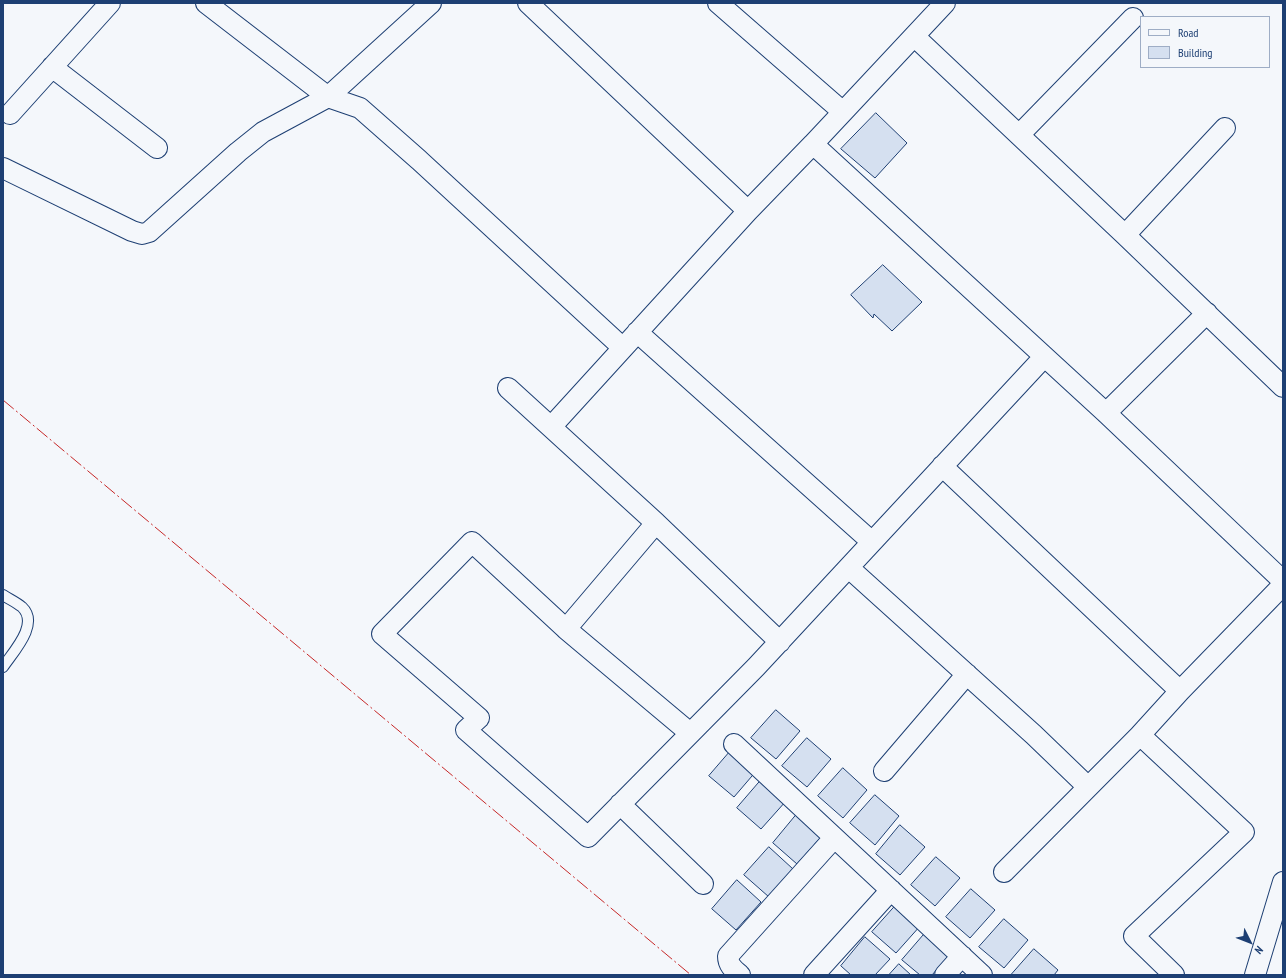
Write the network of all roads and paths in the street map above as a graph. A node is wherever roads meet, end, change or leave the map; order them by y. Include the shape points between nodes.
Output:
1 (110, 3) edge
2 (206, 3) edge
3 (431, 3) edge
4 (528, 3) edge
5 (718, 3) edge
6 (945, 3) edge
7 (1133, 18) dead end
8 (914, 36) junction
9 (52, 67) junction
10 (328, 97) junction
11 (843, 112) junction
12 (10, 114) dead end
13 (1225, 128) dead end
14 (1019, 135) junction
15 (813, 144) junction
16 (157, 148) dead end
17 (3, 168) edge
18 (748, 211) junction
19 (1125, 235) junction
20 (1207, 313) junction
21 (637, 332) junction
22 (623, 348) junction
23 (1044, 357) junction
24 (1283, 387) edge
25 (508, 388) dead end
26 (1106, 413) junction
27 (551, 426) junction
28 (942, 466) junction
29 (656, 523) junction
30 (872, 542) junction
31 (849, 568) junction
32 (1283, 581) edge
33 (1283, 585) edge
34 (3, 595) edge
35 (566, 628) junction
36 (780, 642) junction
37 (3, 667) edge
38 (967, 674) junction
39 (1180, 691) junction
40 (690, 734) junction
41 (1140, 735) junction
42 (734, 744) dead end
43 (884, 771) dead end
44 (1088, 787) junction
45 (620, 804) junction
46 (834, 838) junction
47 (1004, 872) dead end
48 (1283, 882) edge
49 (704, 884) dead end
50 (891, 890) junction
51 (962, 956) junction
52 (740, 975) edge
53 (814, 975) edge
54 (945, 975) edge
55 (982, 975) edge
56 (1174, 975) edge
57 (1255, 975) edge

1 - 9 street
2 - 10 street
3 - 10 street
4 - 18 street
5 - 11 street
6 - 8 street
7 - 14 street
8 - 11 street
8 - 14 street
9 - 12 street
9 - 16 street
10 - 17 street via 263,132 149,232 142,234
10 - 22 street via 360,108
11 - 15 street
13 - 19 street
14 - 19 street
15 - 18 street
15 - 23 street
18 - 21 street
19 - 20 street
20 - 24 street
20 - 26 street
21 - 22 street
21 - 30 street
22 - 27 street
23 - 26 street
23 - 28 street
25 - 27 street
26 - 32 street
27 - 29 street
28 - 30 street
28 - 39 street
29 - 35 street
29 - 36 street
30 - 31 street
31 - 36 street
31 - 38 street
33 - 39 street
34 - 37 lane via 22,607 28,615 25,635
35 - 40 street
35 - 45 street via 472,542 382,634 479,718 466,730 588,837
36 - 40 street
38 - 43 street
38 - 44 street
39 - 41 street
40 - 45 street
41 - 44 street
41 - 56 street via 1244,832 1134,936
42 - 46 street
44 - 47 street
45 - 49 street
46 - 50 street
46 - 52 street via 728,956 730,967
48 - 57 street
50 - 51 street
50 - 53 street
51 - 54 street
51 - 55 street

